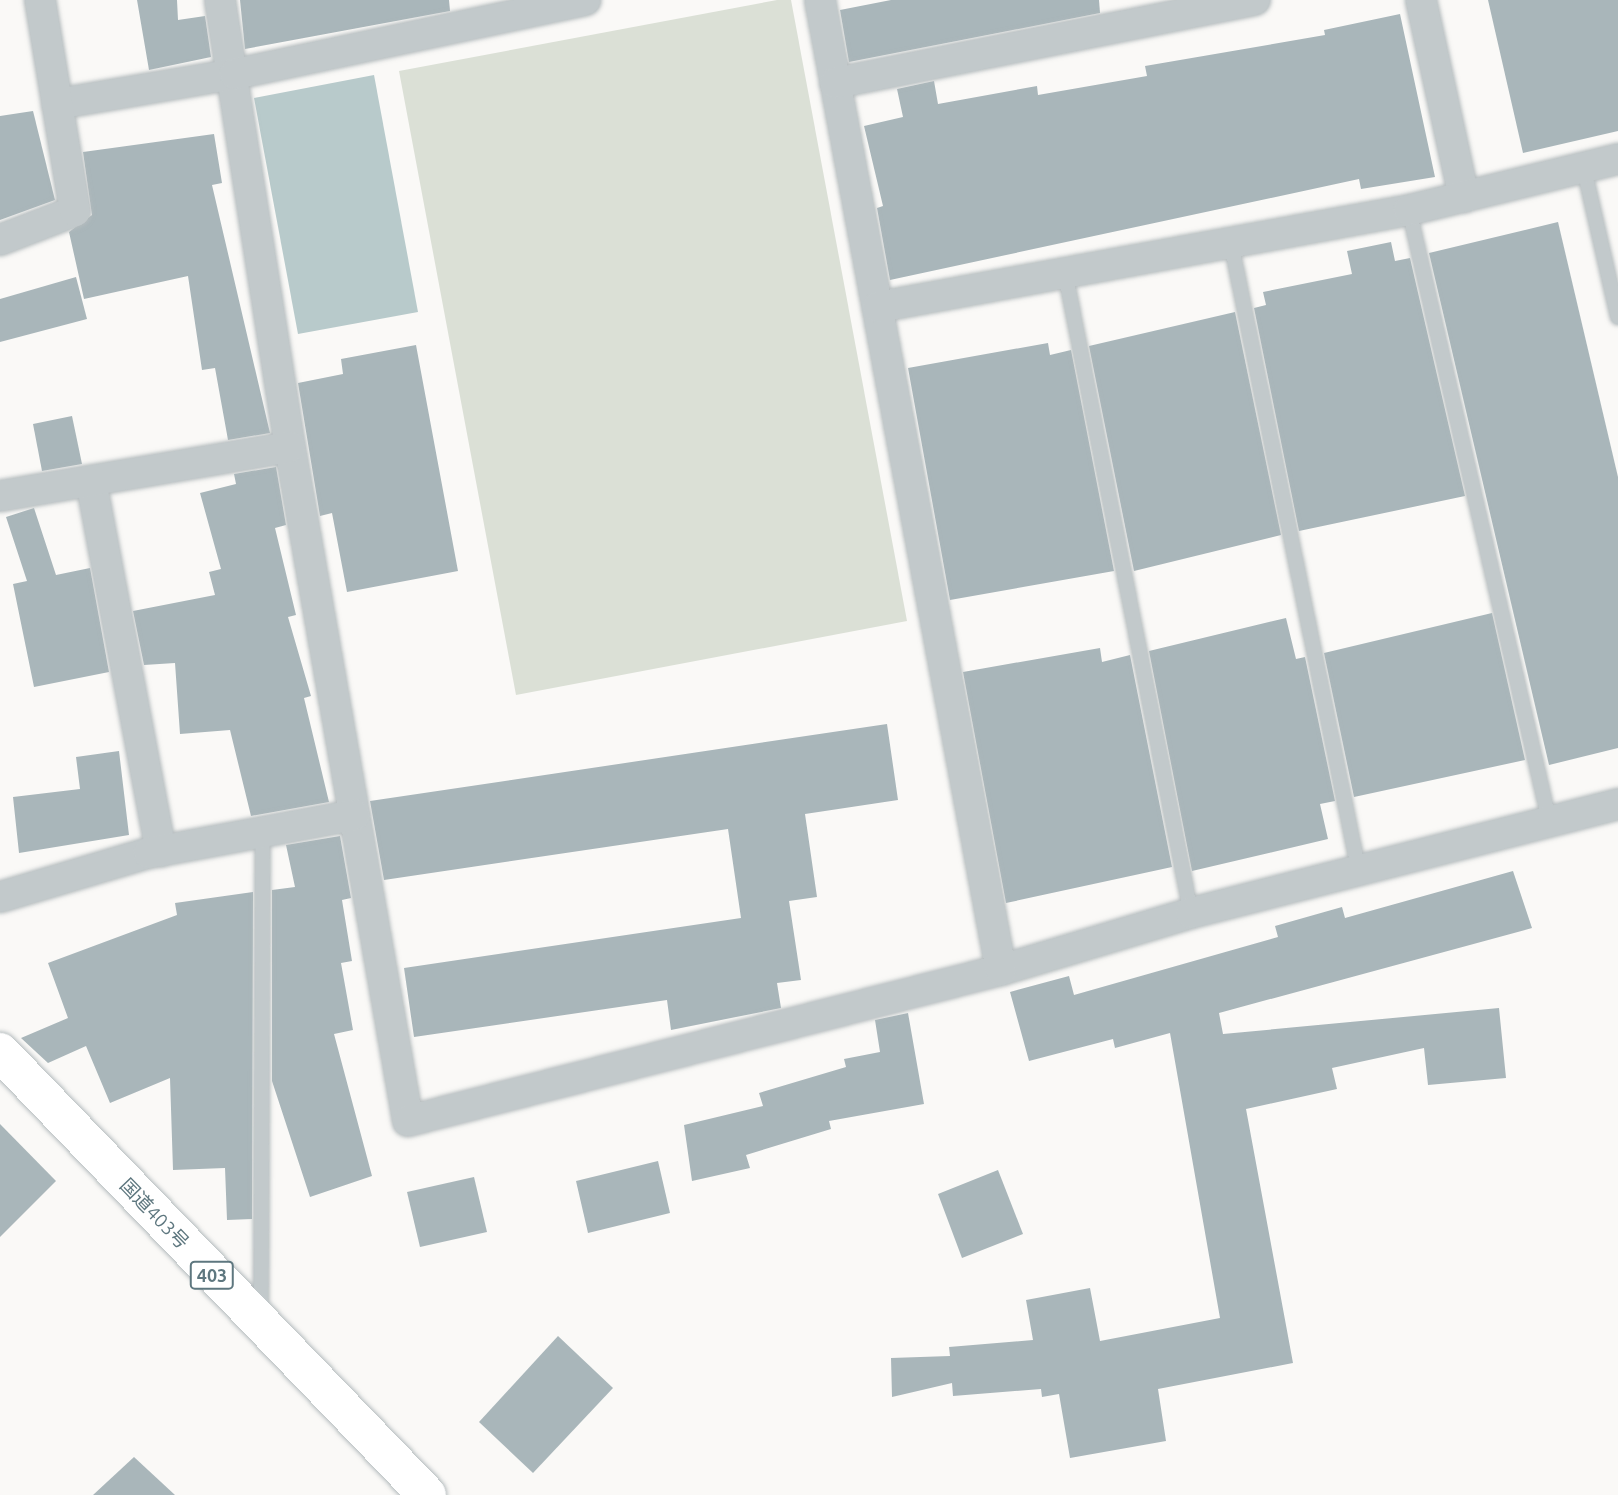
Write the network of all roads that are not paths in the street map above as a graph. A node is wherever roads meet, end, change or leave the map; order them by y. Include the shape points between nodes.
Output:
1 (40, 0) edge
2 (220, 0) edge
3 (585, 0) edge
4 (820, 0) edge
5 (1255, 0) edge
6 (1421, 0) edge
7 (235, 74) junction
8 (835, 83) junction
9 (57, 104) junction
10 (1618, 159) edge
11 (1584, 169) junction
12 (1464, 197) junction
13 (1409, 210) junction
14 (0, 240) edge
15 (1231, 243) junction
16 (1065, 272) junction
17 (878, 307) junction
18 (1618, 317) edge
19 (290, 447) junction
20 (91, 481) junction
21 (0, 496) edge
22 (1618, 804) edge
23 (355, 816) junction
24 (1550, 824) junction
25 (263, 832) junction
26 (161, 851) junction
27 (1359, 872) junction
28 (0, 897) edge
29 (1191, 913) junction
30 (1002, 970) junction
31 (0, 1052) edge
32 (261, 1325) junction
33 (427, 1495) edge

1 - 9 street
2 - 7 street
3 - 7 street
4 - 8 street
5 - 8 street
6 - 12 street
7 - 9 street
7 - 19 street
8 - 17 street
9 - 14 street via 75,211
10 - 11 street
11 - 12 street
11 - 18 lane
12 - 13 street
13 - 15 street
13 - 24 lane
15 - 16 street
15 - 27 lane
16 - 17 street
16 - 29 lane
17 - 30 street
19 - 20 street
19 - 23 street
20 - 21 street
20 - 26 street
22 - 24 street
23 - 25 street
23 - 30 street via 408,1121
24 - 27 street
25 - 26 street
25 - 32 lane
26 - 28 street
27 - 29 street
29 - 30 street
31 - 32 highway, 国道403号 / 403
32 - 33 highway, 国道403号 / 403

